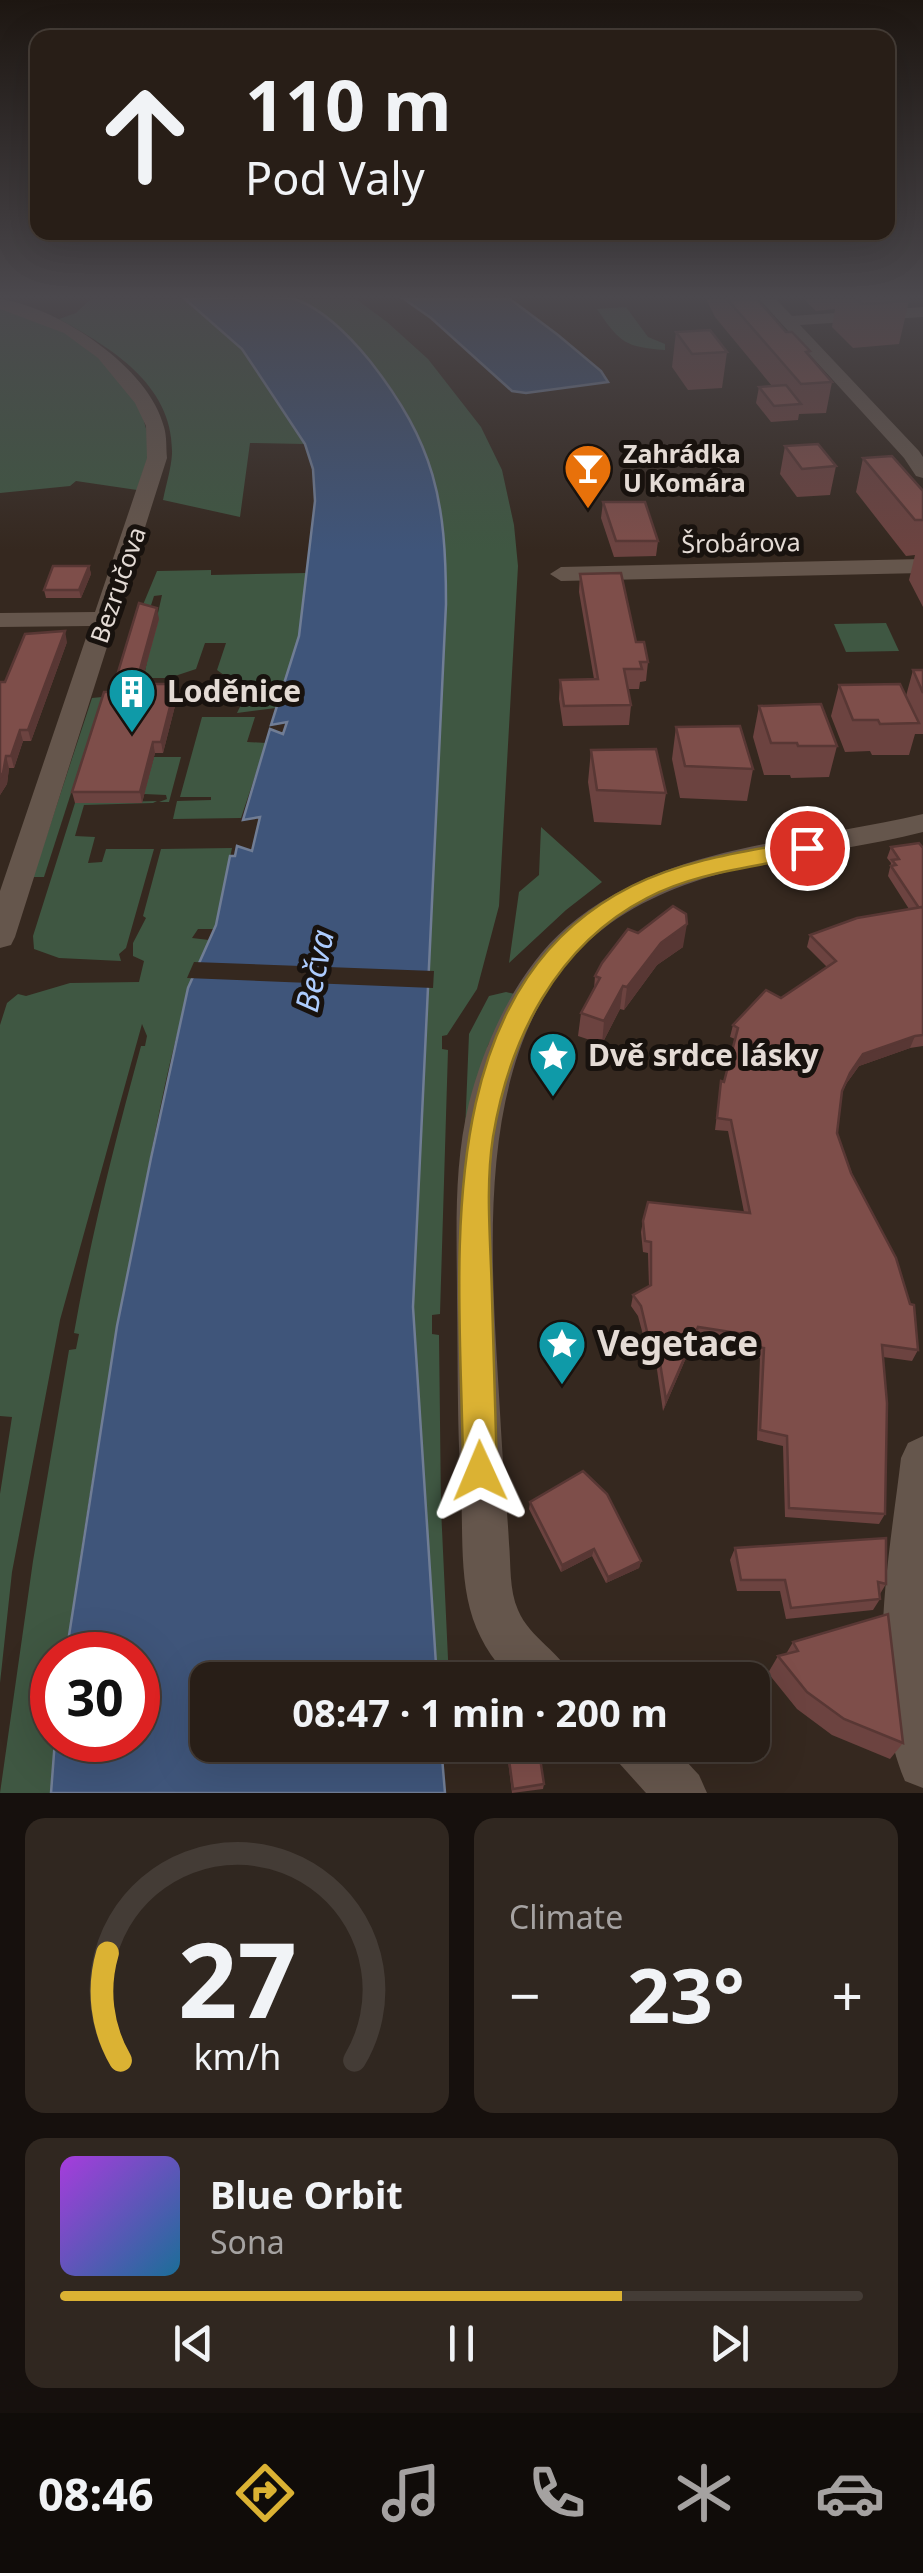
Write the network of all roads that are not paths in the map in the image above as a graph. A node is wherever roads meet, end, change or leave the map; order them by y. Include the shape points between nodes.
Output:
1 (127, 383) edge
2 (845, 383) edge
3 (923, 432) edge
4 (893, 434) junction
5 (923, 472) edge
6 (923, 566) edge
7 (560, 574) dead end
8 (106, 618) junction
9 (0, 620) edge
10 (923, 823) edge
11 (0, 937) edge
12 (923, 1458) edge
13 (528, 1662) edge
14 (653, 1762) edge
15 (923, 1763) edge
16 (681, 1793) edge

1 - 8 street, Bezručova via 155,426 157,458
2 - 4 street
3 - 4 street
4 - 5 street
6 - 7 street, Šrobárova
8 - 9 street
8 - 11 street, Bezručova
10 - 13 street via 713,864 642,891 575,938 530,994 493,1079 476,1187 480,1471 491,1590 496,1615
12 - 15 street via 906,1619 908,1681
14 - 16 street

